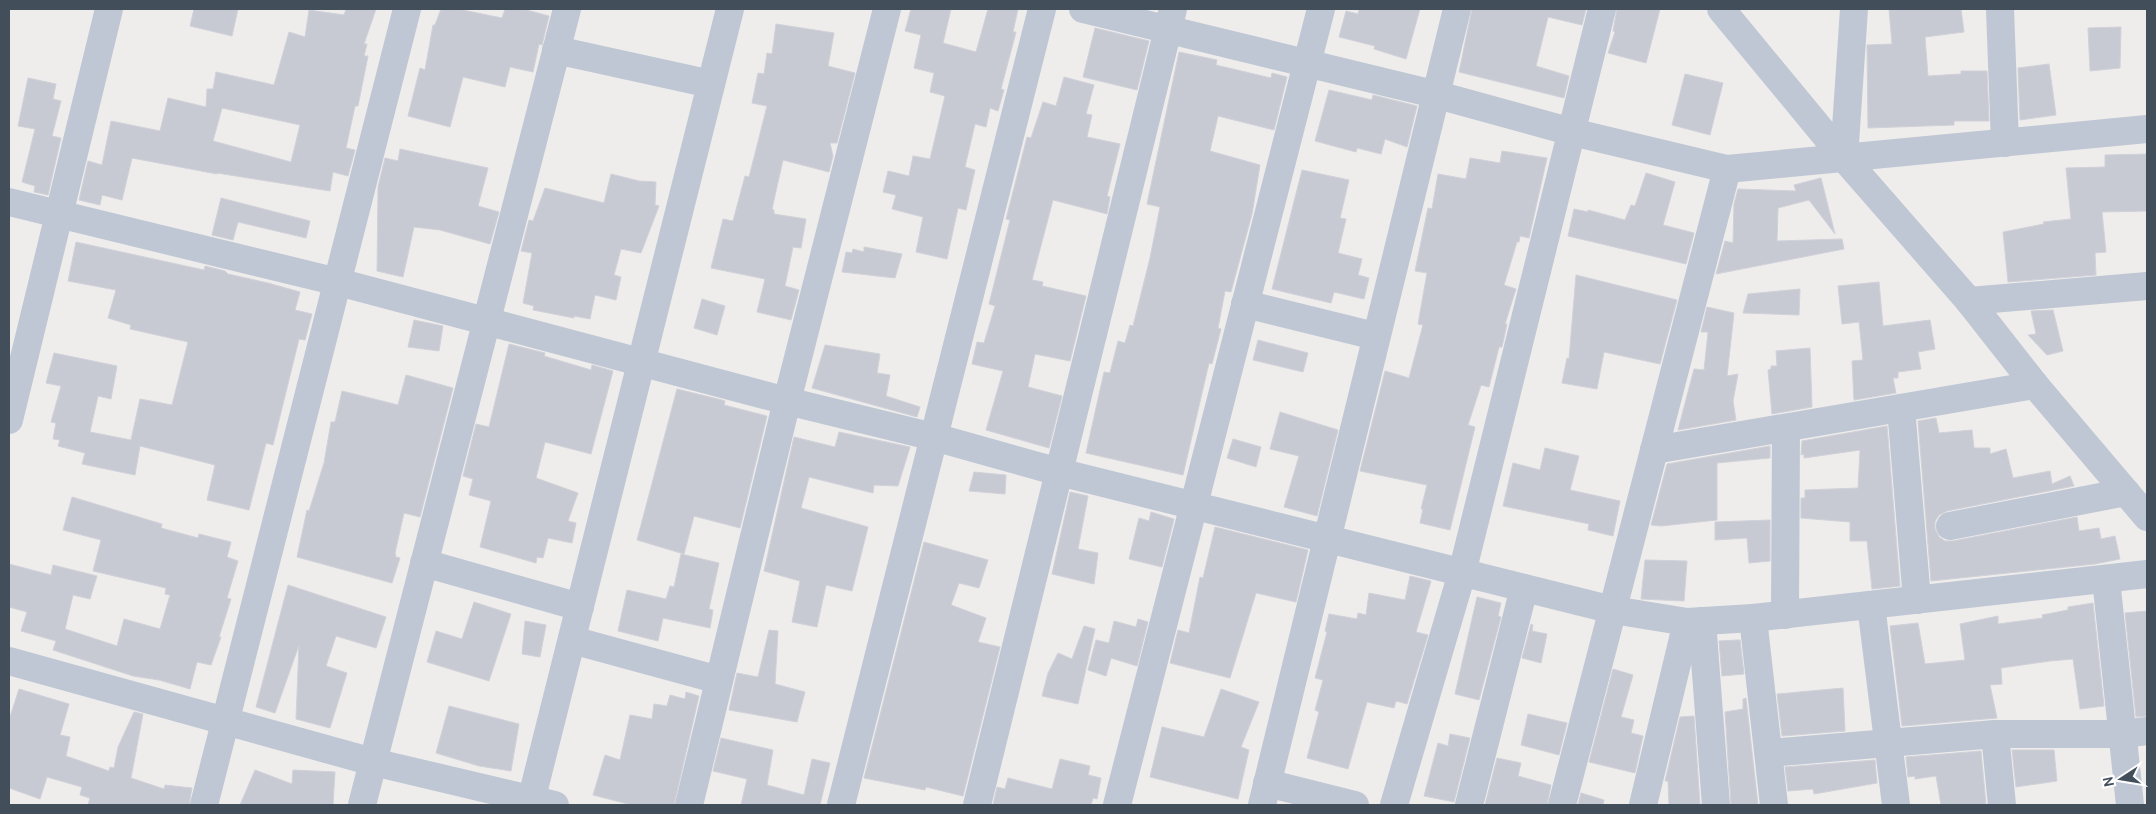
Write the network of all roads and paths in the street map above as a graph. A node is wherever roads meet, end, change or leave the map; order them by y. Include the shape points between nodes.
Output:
1 (109, 9) edge
2 (407, 9) edge
3 (566, 9) edge
4 (730, 9) edge
5 (887, 9) edge
6 (1042, 9) edge
7 (1083, 9) edge
8 (1321, 9) edge
9 (1456, 9) edge
10 (1602, 9) edge
11 (1722, 9) edge
12 (1854, 9) edge
13 (2000, 9) edge
14 (1171, 19) edge
15 (556, 50) junction
16 (1307, 62) junction
17 (711, 84) junction
18 (1434, 94) junction
19 (2147, 129) edge
20 (1572, 132) junction
21 (2005, 143) junction
22 (1844, 158) junction
23 (1727, 169) junction
24 (9, 202) edge
25 (58, 215) junction
26 (338, 282) junction
27 (2147, 286) edge
28 (1969, 301) junction
29 (1245, 304) junction
30 (486, 322) junction
31 (1375, 336) junction
32 (642, 362) junction
33 (2035, 386) junction
34 (787, 401) junction
35 (1901, 408) junction
36 (9, 420) edge
37 (1786, 428) junction
38 (934, 436) junction
39 (1654, 450) junction
40 (1059, 472) junction
41 (2126, 492) junction
42 (1194, 506) junction
43 (2147, 518) edge
44 (1950, 526) dead end
45 (1327, 538) junction
46 (424, 563) junction
47 (1462, 573) junction
48 (2147, 574) edge
49 (2106, 579) junction
50 (1524, 588) junction
51 (1917, 600) junction
52 (1871, 605) junction
53 (580, 607) junction
54 (1613, 610) junction
55 (1785, 615) junction
56 (1753, 618) junction
57 (1695, 621) junction
58 (572, 640) junction
59 (9, 661) edge
60 (719, 680) junction
61 (225, 722) junction
62 (2135, 732) edge
63 (1995, 734) junction
64 (1889, 744) junction
65 (1769, 753) junction
66 (373, 762) junction
67 (1264, 794) edge
68 (539, 803) edge
69 (1122, 804) edge
70 (204, 805) edge
71 (362, 805) edge
72 (690, 805) edge
73 (841, 805) edge
74 (977, 805) edge
75 (1355, 805) edge
76 (1394, 805) edge
77 (1469, 805) edge
78 (1562, 805) edge
79 (1643, 805) edge
80 (1716, 805) edge
81 (1774, 805) edge
82 (1896, 805) edge
83 (2002, 805) edge
84 (2130, 805) edge

1 - 25 street
2 - 26 street
3 - 15 street
4 - 17 street
5 - 34 street
6 - 38 street
7 - 14 street
8 - 16 street
9 - 18 street
10 - 20 street
11 - 22 street
12 - 22 street
13 - 21 street
14 - 16 street
14 - 40 street
15 - 17 street
15 - 30 street
16 - 18 street
16 - 29 street
17 - 32 street
18 - 20 street
18 - 31 street
19 - 21 street
20 - 23 street
20 - 47 street
21 - 22 street
22 - 23 street
22 - 28 street
23 - 39 street
24 - 25 street
25 - 26 street
25 - 36 street
26 - 30 street
26 - 61 street
27 - 28 street
28 - 33 street
29 - 31 street
29 - 42 street
30 - 32 street
30 - 46 street
31 - 45 street
32 - 34 street
32 - 53 street
33 - 35 street
33 - 41 street
34 - 38 street
34 - 60 street
35 - 37 street
35 - 51 street
37 - 39 street
37 - 55 street
38 - 40 street
38 - 73 street
39 - 54 street
40 - 42 street
40 - 74 street
41 - 43 street
41 - 44 street
42 - 45 street
42 - 69 street
45 - 47 street
45 - 67 street
46 - 53 street
46 - 66 street
47 - 50 street
47 - 76 street
48 - 49 street
49 - 51 street
49 - 62 street
50 - 54 street
50 - 77 street
51 - 52 street
52 - 55 street
52 - 64 street
53 - 58 street
54 - 57 street
54 - 78 street
55 - 56 street
56 - 57 street
56 - 65 street
57 - 79 street
57 - 80 street
58 - 60 street
58 - 68 street
59 - 61 street
60 - 72 street
61 - 66 street
61 - 70 street
62 - 63 street
62 - 84 street
63 - 64 street
63 - 83 street
64 - 65 street
64 - 82 street
65 - 81 street
66 - 68 street
66 - 71 street
67 - 75 street

